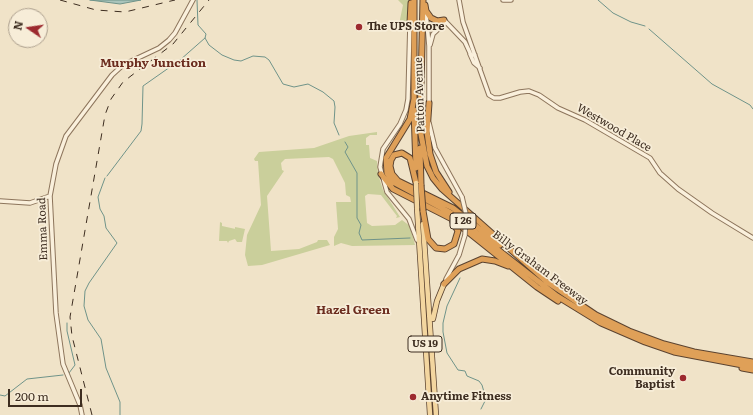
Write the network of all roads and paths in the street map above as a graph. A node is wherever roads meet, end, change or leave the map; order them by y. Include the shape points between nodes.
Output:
1 (193, 0) edge
2 (413, 0) edge
3 (423, 0) edge
4 (459, 0) edge
5 (503, 0) edge
6 (510, 0) edge
7 (426, 11) junction
8 (445, 21) junction
9 (410, 23) joint
10 (441, 27) junction
11 (453, 30) junction
12 (429, 52) junction
13 (470, 54) junction
14 (475, 55) junction
15 (480, 68) junction
16 (414, 99) junction
17 (429, 103) junction
18 (420, 129) junction
19 (381, 174) junction
20 (419, 184) junction
21 (50, 196) junction
22 (454, 200) junction
23 (0, 201) edge
24 (420, 209) junction
25 (441, 213) junction
26 (753, 238) edge
27 (419, 248) junction
28 (514, 254) junction
29 (522, 275) junction
30 (444, 284) junction
31 (602, 323) junction
32 (431, 331) junction
33 (714, 358) junction
34 (753, 361) edge
35 (753, 366) edge
36 (753, 370) edge
37 (82, 415) edge
38 (430, 415) edge
39 (436, 415) edge

1 - 21 street, Emma Road via 169,40 115,71 71,128 59,152
2 - 9 highway
2 - 16 highway, Billy Graham Freeway / I 26
3 - 7 highway
3 - 18 highway, Billy Graham Freeway / I 26
4 - 14 street via 463,22
5 - 6 street
7 - 8 highway via 434,20
7 - 12 street, Patton Avenue
8 - 10 street
8 - 11 street
9 - 19 street, Patton Avenue via 406,110 381,153
10 - 11 street
10 - 12 street via 433,34
11 - 13 street via 465,42
12 - 17 street, Patton Avenue
13 - 14 street
13 - 15 street
14 - 15 street
15 - 26 street, Westwood Place via 490,95 494,98 530,91 539,95 650,158 660,173 678,189
16 - 20 highway, Patton Avenue / US 19
16 - 31 highway, Billy Graham Freeway / I 26 via 410,119 387,155 386,169 390,179 400,187 451,213 557,296
17 - 22 highway via 427,132 430,154 438,176
17 - 30 street, Patton Avenue, bridge via 433,142 462,197 466,217 465,235 459,255
18 - 20 highway, Patton Avenue / US 19
18 - 22 highway, Billy Graham Freeway / I 26 via 424,156 430,172 437,184
19 - 25 highway via 393,189
19 - 27 street, Patton Avenue via 387,192 413,226
20 - 24 highway, Patton Avenue / US 19, bridge
20 - 28 highway via 410,158 402,153 394,155 390,166 398,181 452,208 510,254
21 - 23 street via 30,203
21 - 37 street, Emma Road via 61,355 64,370
22 - 28 highway, Billy Graham Freeway / I 26
24 - 25 highway via 429,242 436,248 445,249 454,244 458,231 454,223
24 - 27 main road, Patton Avenue / US 19
24 - 32 main road, Patton Avenue / US 19
25 - 29 highway
27 - 38 main road, Patton Avenue / US 19
28 - 33 highway, Billy Graham Freeway / I 26 via 560,293 606,320 664,344
29 - 30 highway via 501,263 482,259 458,269
29 - 31 highway via 572,310
30 - 32 main road, Patton Avenue via 435,308
31 - 33 highway, Billy Graham Freeway / I 26 via 653,345
32 - 39 main road, Patton Avenue / US 19
33 - 34 highway, Billy Graham Freeway / I 26
33 - 35 highway, Billy Graham Freeway / I 26
33 - 36 highway via 716,362

